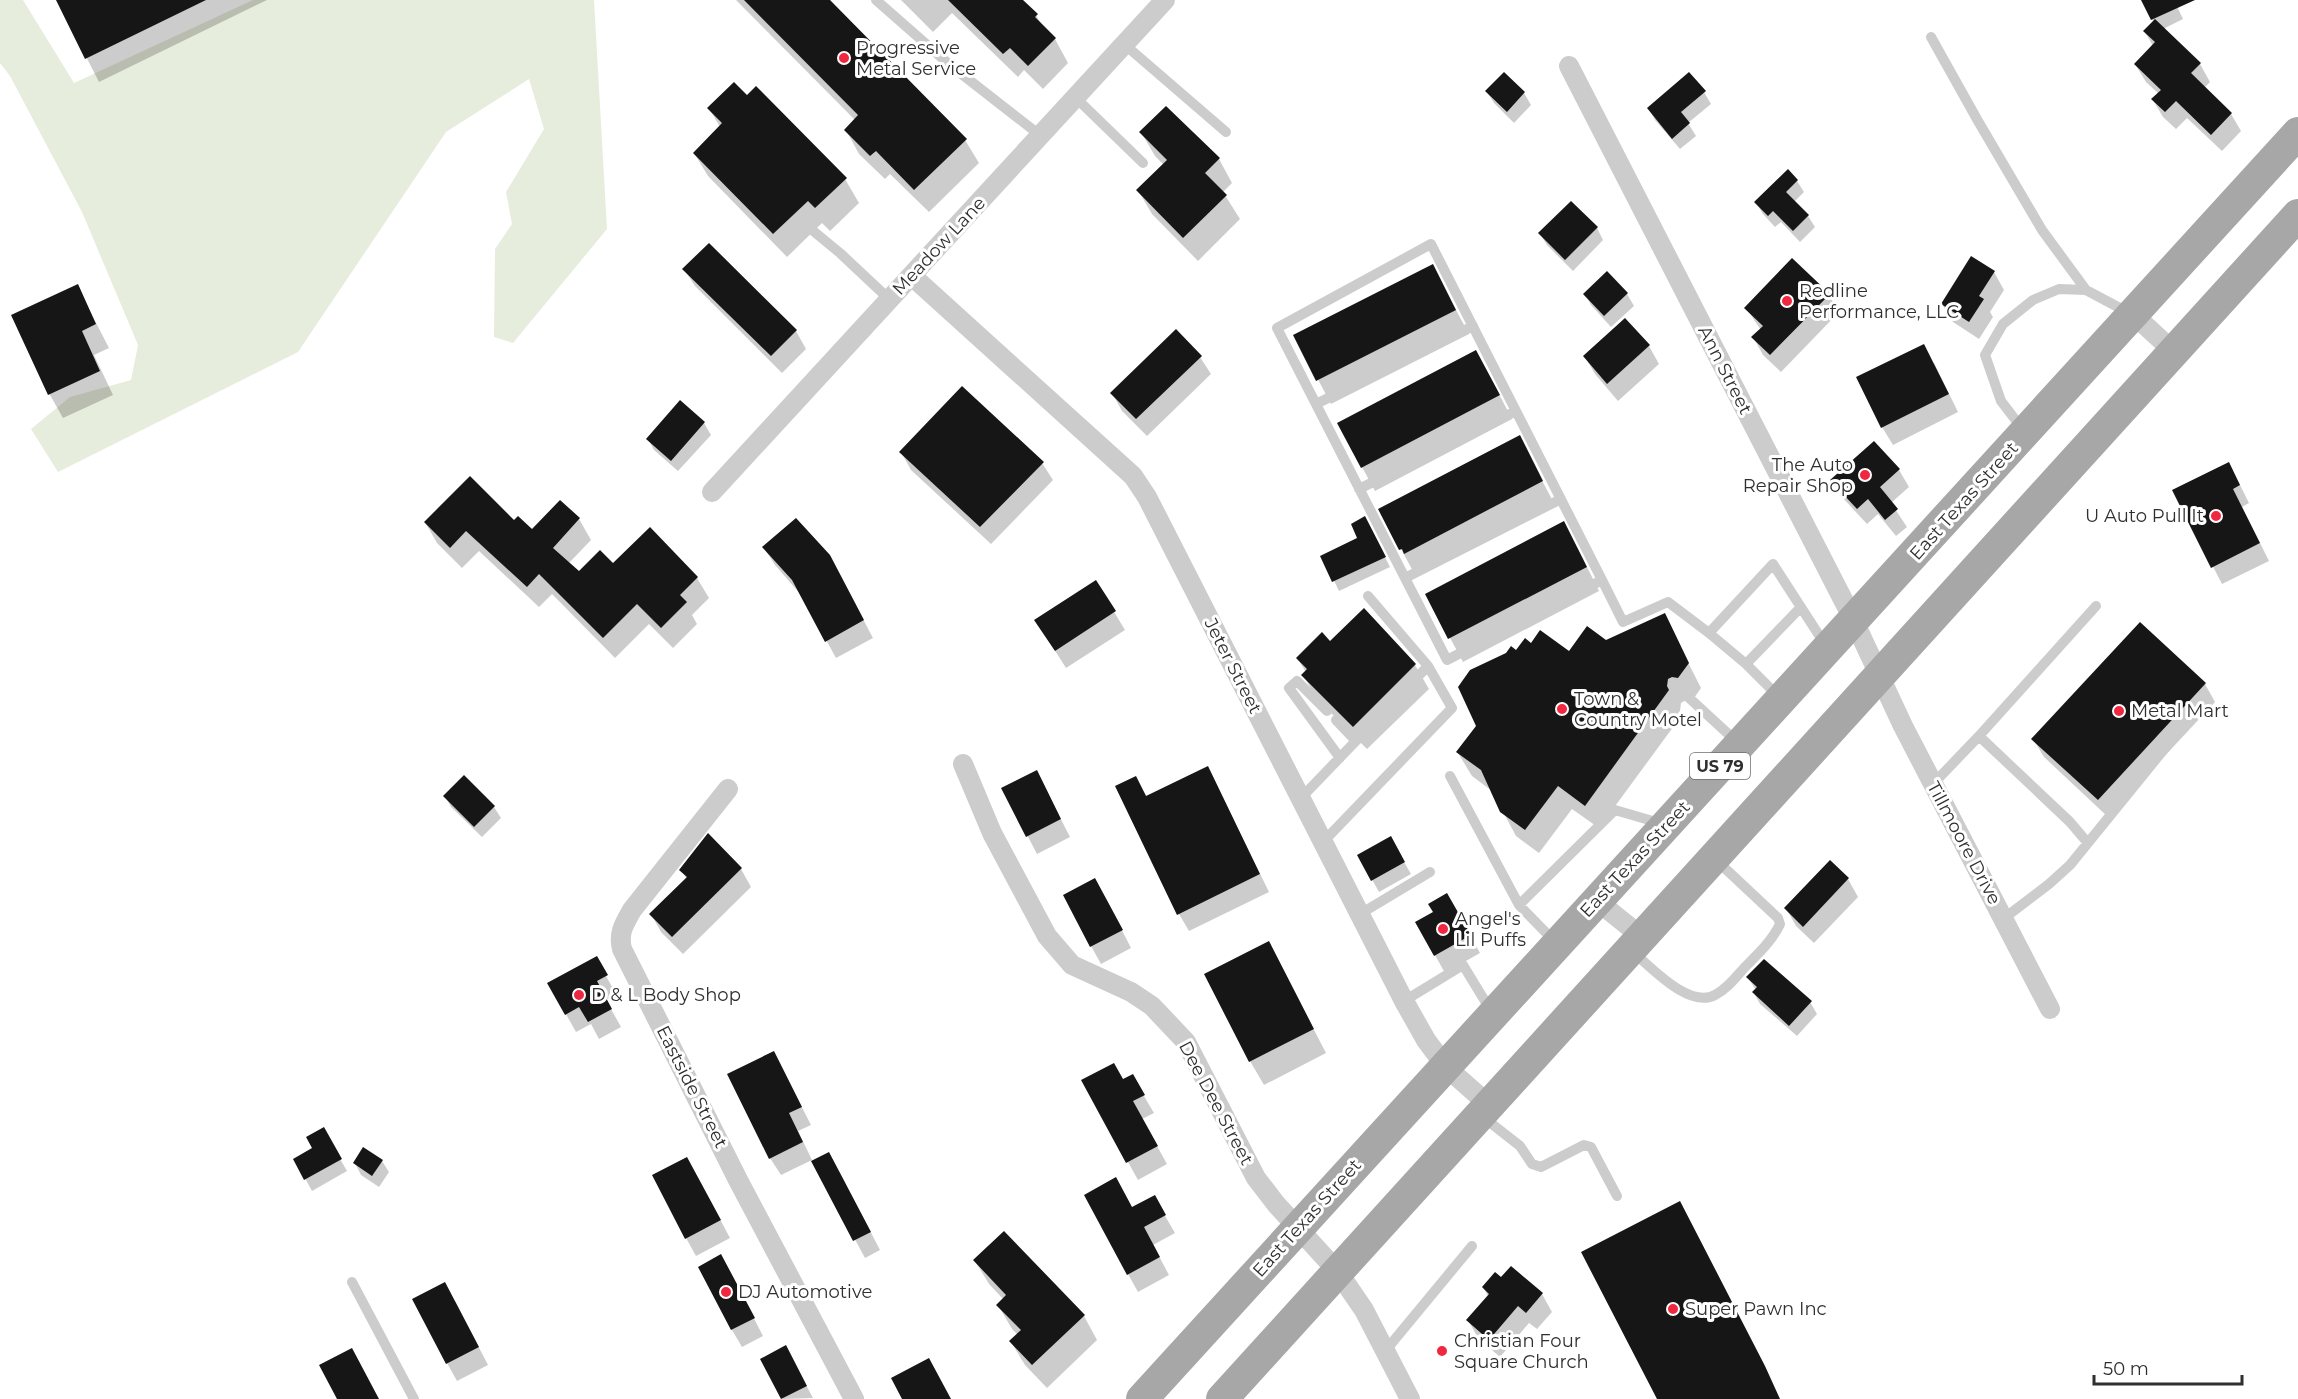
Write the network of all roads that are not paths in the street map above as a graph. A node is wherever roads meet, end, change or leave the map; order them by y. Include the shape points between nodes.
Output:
1 (876, 0) edge
2 (1165, 0) edge
3 (1931, 36) dead end
4 (1124, 45) junction
5 (1569, 66) dead end
6 (1076, 98) junction
7 (1226, 132) dead end
8 (2298, 133) edge
9 (1041, 136) junction
10 (1143, 163) dead end
11 (2298, 215) edge
12 (806, 225) dead end
13 (912, 276) junction
14 (2086, 290) junction
15 (890, 299) junction
16 (2134, 315) junction
17 (1473, 326) junction
18 (2173, 351) junction
19 (1316, 404) junction
20 (1516, 411) junction
21 (2026, 433) junction
22 (1359, 489) junction
23 (712, 492) dead end
24 (1561, 499) junction
25 (1405, 578) junction
26 (1602, 580) junction
27 (1368, 596) dead end
28 (2096, 606) dead end
29 (1801, 607) junction
30 (1854, 621) junction
31 (1709, 633) junction
32 (1828, 649) junction
33 (1746, 664) junction
34 (1428, 666) junction
35 (1880, 675) junction
36 (1674, 684) dead end
37 (1782, 699) junction
38 (1327, 711) dead end
39 (2192, 716) dead end
40 (1336, 720) dead end
41 (1979, 736) junction
42 (1356, 741) junction
43 (1740, 745) junction
44 (1340, 758) junction
45 (963, 764) dead end
46 (1450, 776) dead end
47 (1933, 784) junction
48 (728, 789) dead end
49 (1300, 798) junction
50 (1666, 825) junction
51 (1323, 842) junction
52 (2087, 842) junction
53 (1714, 858) junction
54 (1430, 872) dead end
55 (1596, 900) junction
56 (1519, 905) junction
57 (1360, 914) junction
58 (2003, 918) junction
59 (1557, 944) junction
60 (1636, 944) junction
61 (1404, 1001) junction
62 (2050, 1009) dead end
63 (1493, 1014) junction
64 (1446, 1067) junction
65 (1485, 1110) junction
66 (1617, 1197) dead end
67 (1298, 1227) junction
68 (1472, 1246) dead end
69 (1338, 1272) junction
70 (352, 1282) dead end
71 (1386, 1350) junction
72 (414, 1399) edge
73 (854, 1399) edge
74 (1142, 1399) edge
75 (1222, 1399) edge
76 (1410, 1399) edge

1 - 9 lane via 950,65
2 - 4 street, Meadow Lane
3 - 14 lane via 2042,230
4 - 6 street, Meadow Lane
4 - 7 lane
5 - 30 street, Ann Street
6 - 9 street, Meadow Lane
6 - 10 lane
8 - 16 main road, East Texas Street / US 79
9 - 13 street, Meadow Lane
11 - 18 main road, US 79
12 - 15 lane
13 - 15 street, Meadow Lane
13 - 49 street, Jeter Street via 1133,476
14 - 16 lane
14 - 21 lane via 2060,289 2033,300 2003,324 1985,355 2001,401
15 - 23 street, Meadow Lane
16 - 18 street
16 - 21 main road, East Texas Street / US 79
17 - 19 lane
17 - 19 lane via 1431,244 1277,328
17 - 20 lane
18 - 35 main road, US 79
19 - 22 lane
20 - 22 lane
20 - 24 lane
21 - 30 main road, East Texas Street / US 79
22 - 25 lane
24 - 25 lane
24 - 26 lane
25 - 26 lane via 1447,660
26 - 31 lane via 1625,626 1668,602
27 - 34 lane
28 - 41 lane
29 - 31 lane via 1773,564
29 - 32 lane
29 - 33 lane
30 - 32 main road, East Texas Street / US 79
30 - 35 street, Ann Street
31 - 33 lane
32 - 37 main road, East Texas Street / US 79
33 - 37 lane
34 - 42 lane
34 - 51 lane via 1452,708
35 - 47 street, Tillmoore Drive
35 - 53 main road, US 79
36 - 43 lane
37 - 43 main road, East Texas Street / US 79
38 - 44 lane via 1297,681 1289,688
39 - 52 lane
40 - 42 lane
41 - 47 lane
41 - 52 lane
42 - 44 lane
43 - 50 main road, East Texas Street / US 79
44 - 49 lane
45 - 67 street, Dee Dee Street via 992,833 1047,936 1072,965 1152,1006 1186,1042 1256,1178
46 - 56 lane
47 - 58 street, Tillmoore Drive
48 - 73 street, Eastside Street via 632,910 619,938 738,1180
49 - 51 street, Jeter Street
50 - 55 main road, East Texas Street / US 79
50 - 56 lane via 1615,810
51 - 57 street, Jeter Street
52 - 58 lane via 2049,884
53 - 60 main road, US 79
53 - 60 lane via 1778,918 1780,924 1774,936 1724,989 1712,997 1700,998 1671,984
54 - 57 lane
55 - 59 main road, East Texas Street / US 79
55 - 60 street
56 - 59 lane
57 - 61 street, Jeter Street
58 - 62 street, Tillmoore Drive
59 - 63 main road, East Texas Street / US 79
60 - 65 main road, US 79
61 - 63 lane via 1463,965
61 - 64 street, Jeter Street
63 - 64 main road, East Texas Street / US 79
64 - 65 street, Jeter Street
64 - 67 main road, East Texas Street / US 79
65 - 66 lane via 1533,1164 1541,1167 1584,1145 1591,1147
65 - 69 main road, US 79
67 - 69 street, Dee Dee Street
67 - 74 main road, East Texas Street / US 79
68 - 71 lane
69 - 71 street, Dee Dee Street
69 - 75 main road, US 79
70 - 72 lane
71 - 76 street, Dee Dee Street

